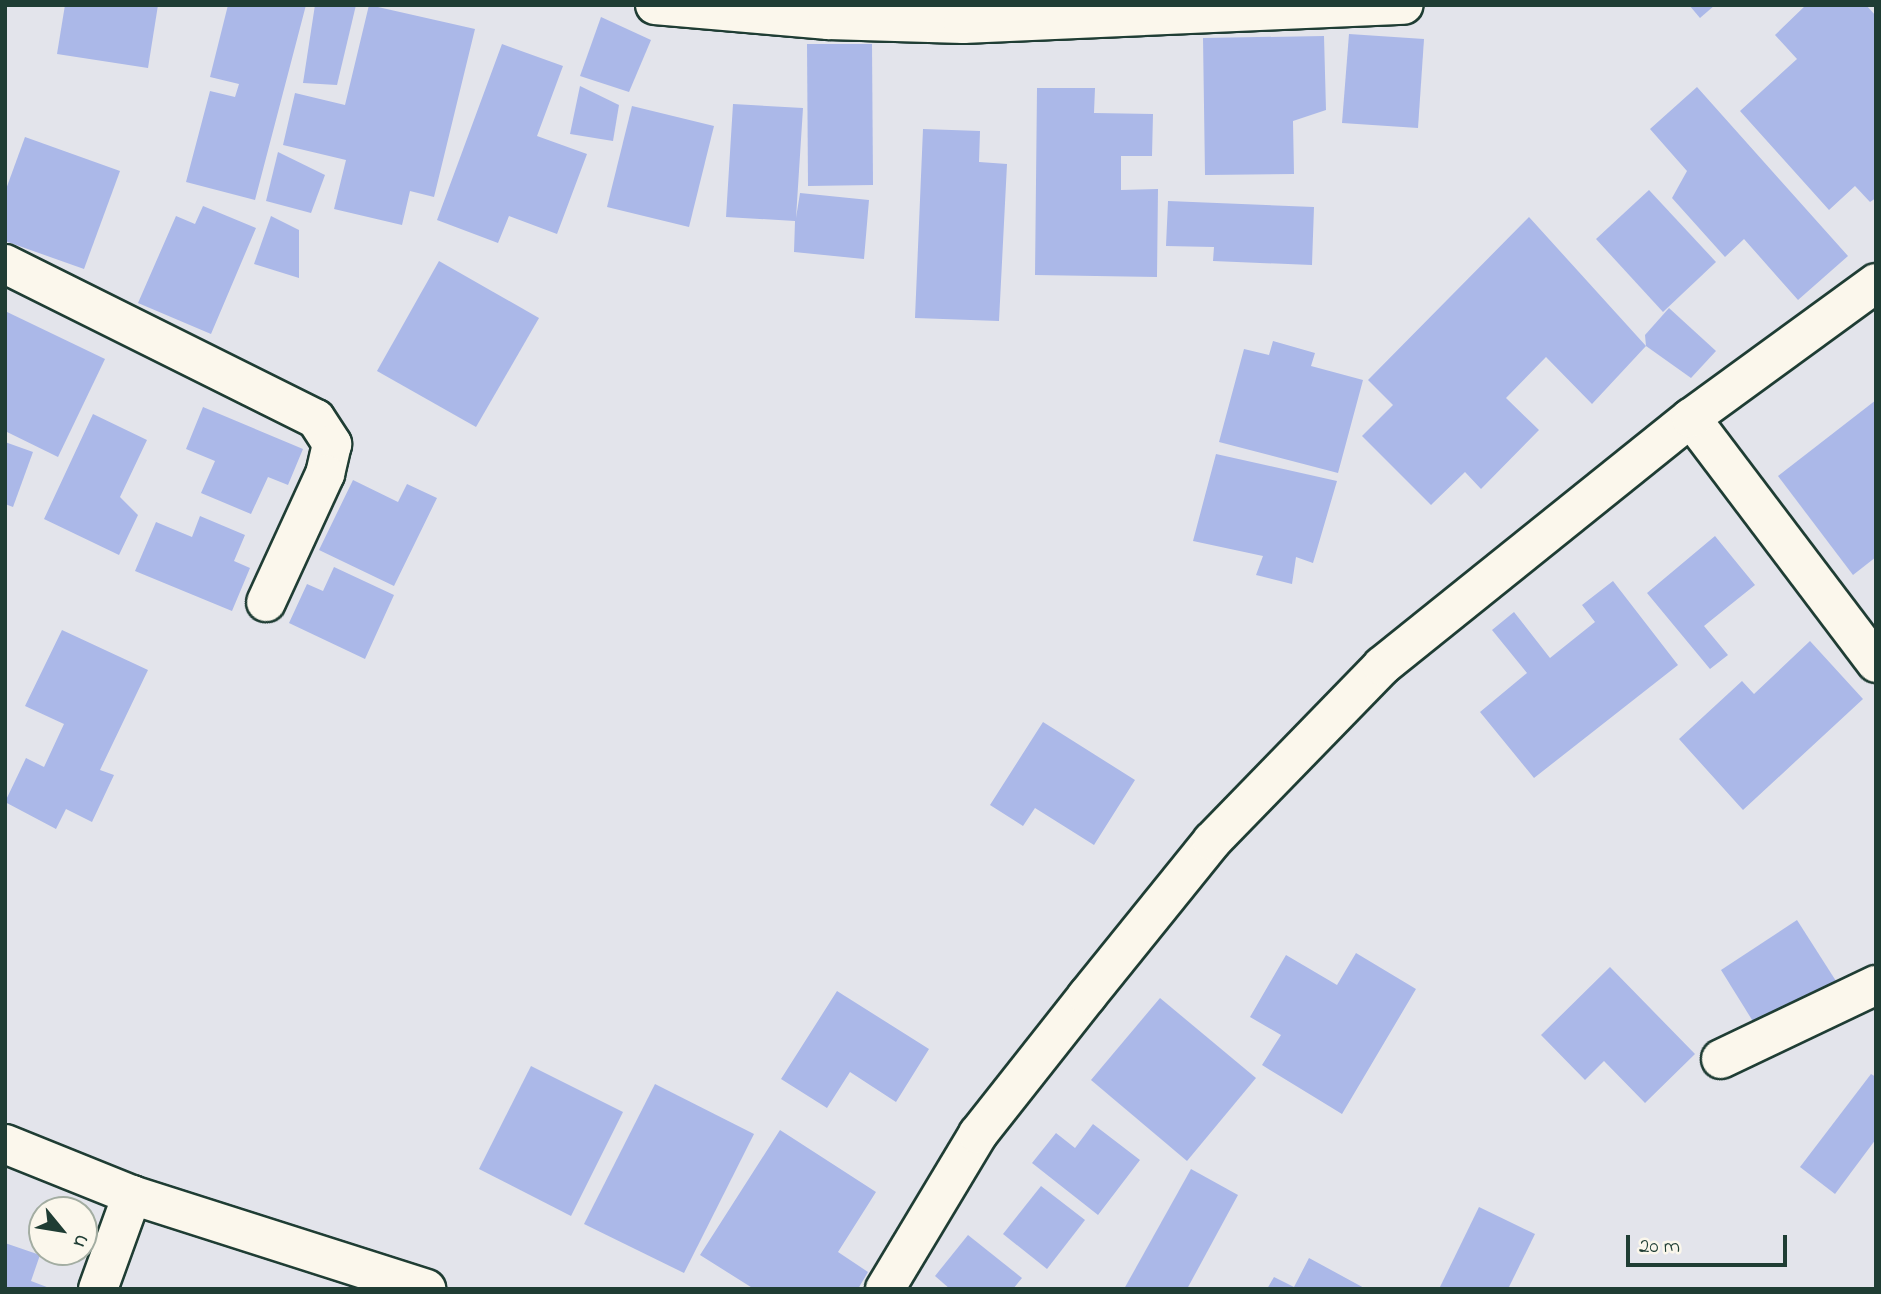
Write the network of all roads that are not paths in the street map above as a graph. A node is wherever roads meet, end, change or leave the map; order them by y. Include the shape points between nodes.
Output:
1 (655, 5) edge
2 (1404, 5) edge
3 (5, 264) edge
4 (1876, 283) edge
5 (1691, 418) junction
6 (265, 601) dead end
7 (1876, 663) edge
8 (1876, 985) edge
9 (1721, 1059) dead end
10 (5, 1144) edge
11 (132, 1195) junction
12 (98, 1289) edge
13 (425, 1289) edge
14 (884, 1289) edge

1 - 2 street via 828,20 963,24
3 - 6 street via 316,419 332,444 325,474
4 - 5 street
5 - 7 street
5 - 14 street via 1382,666 1212,841 978,1134
8 - 9 street
10 - 11 street
11 - 12 street
11 - 13 street

